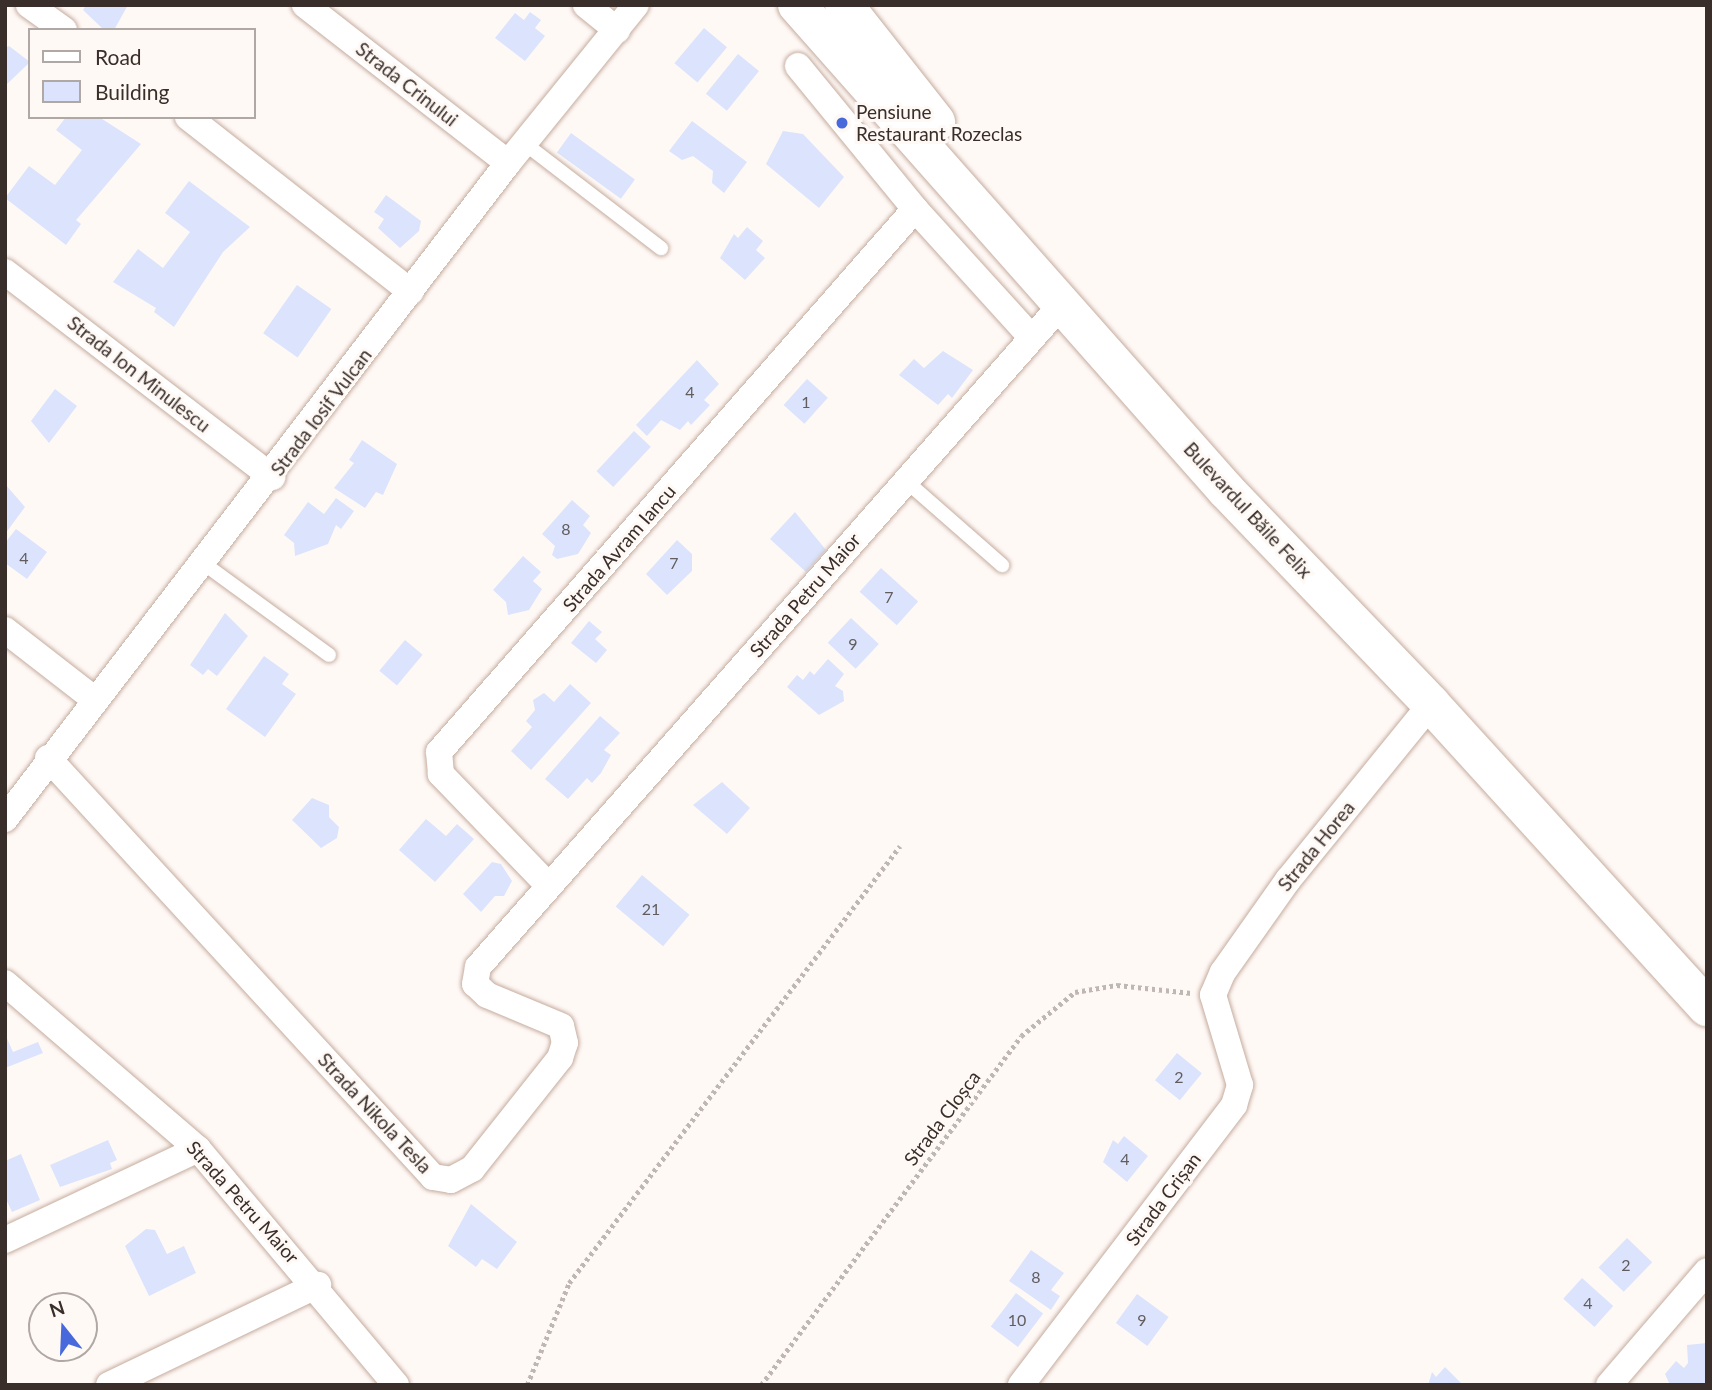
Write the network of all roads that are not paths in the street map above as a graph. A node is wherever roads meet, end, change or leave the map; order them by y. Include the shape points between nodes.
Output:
1 (29, 5) edge
2 (305, 5) edge
3 (586, 5) edge
4 (636, 5) edge
5 (797, 5) edge
6 (844, 5) edge
7 (61, 28) edge
8 (617, 30) junction
9 (798, 66) dead end
10 (191, 119) edge
11 (516, 153) junction
12 (915, 209) junction
13 (661, 248) dead end
14 (5, 272) edge
15 (411, 292) junction
16 (1062, 304) junction
17 (1032, 338) junction
18 (272, 477) junction
19 (906, 481) junction
20 (203, 563) junction
21 (1002, 565) dead end
22 (5, 630) edge
23 (329, 655) dead end
24 (94, 699) junction
25 (1431, 704) junction
26 (48, 758) junction
27 (5, 819) edge
28 (549, 886) junction
29 (1707, 971) edge
30 (5, 984) edge
31 (1213, 995) joint
32 (1707, 1007) edge
33 (198, 1149) junction
34 (5, 1240) edge
35 (1707, 1271) edge
36 (318, 1285) junction
37 (110, 1385) edge
38 (396, 1385) edge
39 (1021, 1385) edge
40 (1609, 1385) edge

1 - 7 street
2 - 11 street, Strada Crinului
3 - 8 street
4 - 8 street, Strada Iosif Vulcan
5 - 16 main road, Bulevardul Băile Felix
6 - 29 main road, Bulevardul Băile Felix via 969,161 1243,473
8 - 11 street, Strada Iosif Vulcan
9 - 12 street
10 - 15 street
11 - 13 lane
11 - 15 street, Strada Iosif Vulcan
12 - 17 street
12 - 28 street, Strada Avram Iancu via 439,752 441,774
14 - 18 street, Strada Ion Minulescu
15 - 18 street, Strada Iosif Vulcan
16 - 17 street, Strada Petru Maior
16 - 25 main road, Bulevardul Băile Felix via 1226,490
17 - 19 street, Strada Petru Maior
18 - 20 street, Strada Iosif Vulcan
19 - 21 lane
19 - 28 street, Strada Petru Maior
20 - 23 lane
20 - 24 street, Strada Iosif Vulcan
22 - 24 street
24 - 26 street, Strada Iosif Vulcan
25 - 31 street, Strada Horea via 1288,880 1223,972
25 - 32 main road, Bulevardul Băile Felix
26 - 27 street, Strada Iosif Vulcan
26 - 28 street, Strada Nikola Tesla via 433,1177 451,1180 472,1169 560,1058 565,1044 561,1026 487,995 475,984 478,967
30 - 33 street, Strada Petru Maior
31 - 39 street, Strada Crișan via 1240,1085 1234,1105
33 - 34 street
33 - 36 street, Strada Petru Maior
35 - 40 street
36 - 37 street
36 - 38 street, Strada Petru Maior

